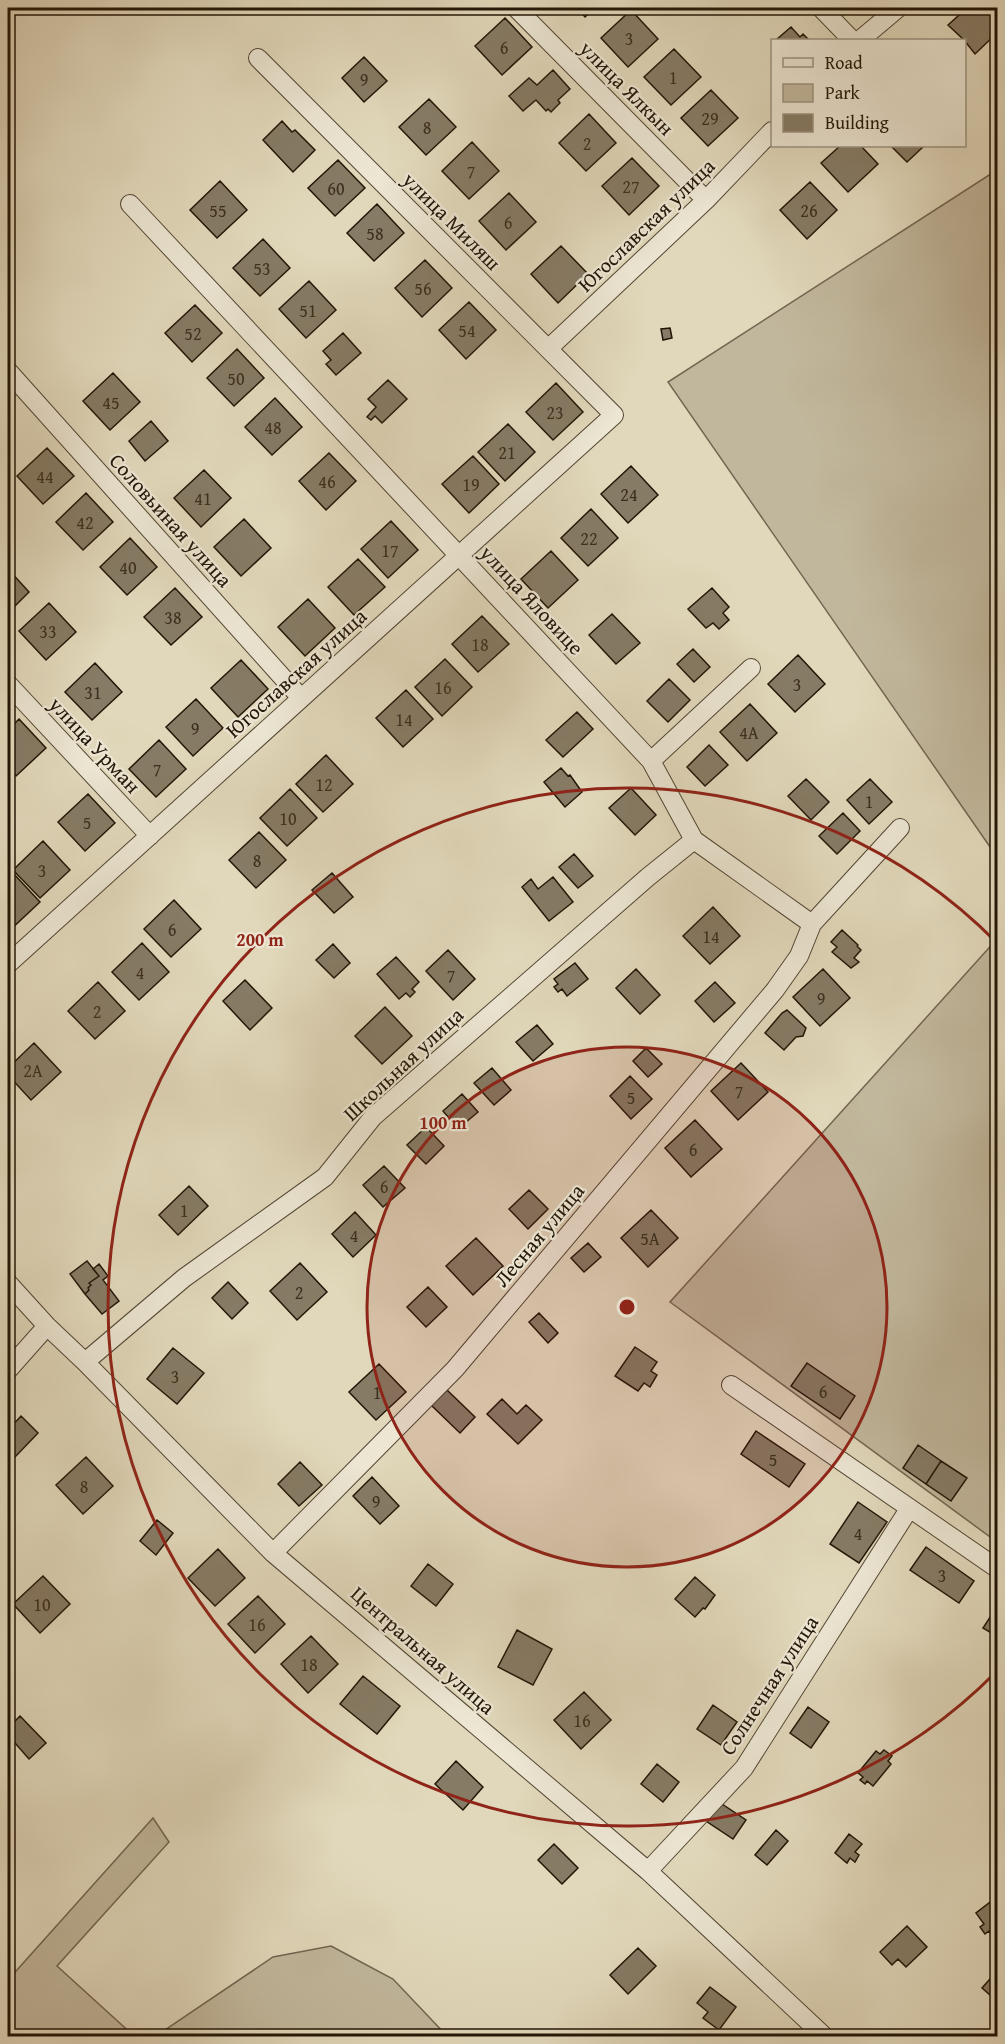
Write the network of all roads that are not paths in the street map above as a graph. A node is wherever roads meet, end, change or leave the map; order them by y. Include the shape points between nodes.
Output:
1 (516, 8) edge
2 (820, 8) edge
3 (898, 8) edge
4 (851, 39) edge
5 (861, 39) edge
6 (258, 58) dead end
7 (771, 132) edge
8 (706, 200) junction
9 (130, 204) dead end
10 (548, 349) junction
11 (8, 371) edge
12 (614, 415) joint
13 (459, 555) junction
14 (751, 668) dead end
15 (8, 684) edge
16 (302, 698) junction
17 (651, 761) junction
18 (900, 828) dead end
19 (150, 836) junction
20 (694, 840) junction
21 (812, 924) junction
22 (8, 964) edge
23 (8, 1282) edge
24 (47, 1326) junction
25 (86, 1362) junction
26 (8, 1370) edge
27 (731, 1385) dead end
28 (909, 1509) junction
29 (273, 1553) junction
30 (998, 1569) edge
31 (648, 1871) junction
32 (824, 2037) edge

1 - 8 street, улица Ялкын
2 - 4 street
3 - 5 street
6 - 10 street, улица Миляш
7 - 8 street, Югославская улица
8 - 10 street, Югославская улица
9 - 13 street, улица Яловице
10 - 12 street, улица Миляш
11 - 16 street, Соловьиная улица
12 - 13 street, Югославская улица
13 - 16 street, Югославская улица
13 - 17 street, улица Яловице
14 - 17 street
15 - 19 street, улица Урман
16 - 19 street, Югославская улица
17 - 20 street, улица Яловице
18 - 21 street
19 - 22 street, Югославская улица
20 - 21 street, улица Яловице
20 - 25 street, Школьная улица via 373,1117 325,1177 184,1278
21 - 29 street, Лесная улица via 799,956 775,990 455,1369
23 - 24 street, Центральная улица
24 - 25 street, Центральная улица
24 - 26 street
25 - 29 street, Центральная улица
27 - 28 street
28 - 30 street
28 - 31 street, Солнечная улица via 744,1768
29 - 31 street, Центральная улица
31 - 32 street, Центральная улица

